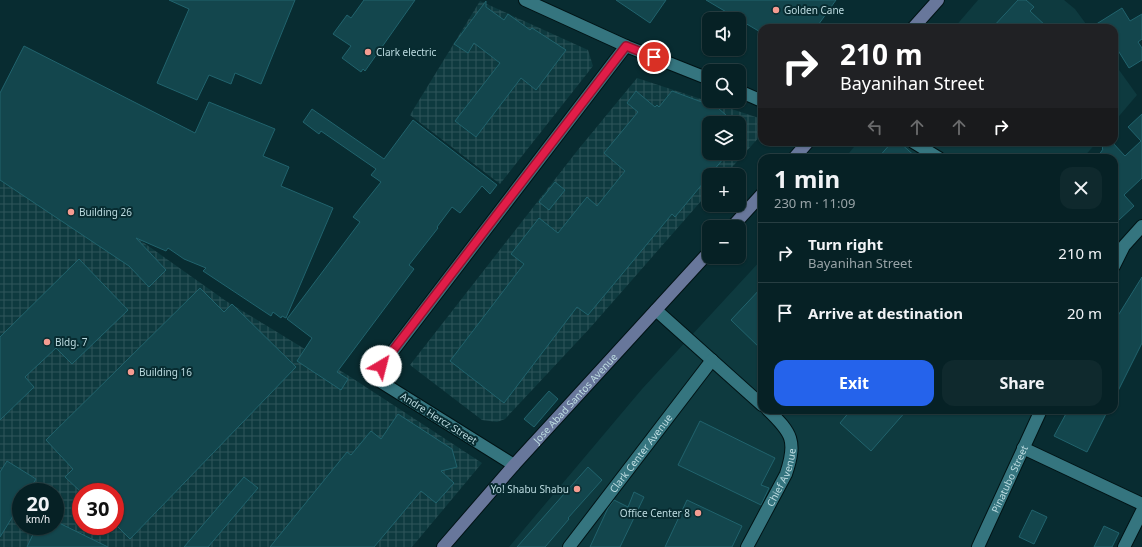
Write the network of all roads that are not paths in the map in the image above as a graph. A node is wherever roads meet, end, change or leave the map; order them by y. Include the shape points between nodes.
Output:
1 (525, 0) edge
2 (938, 0) edge
3 (917, 24) edge
4 (626, 46) junction
5 (702, 76) edge
6 (746, 94) edge
7 (758, 99) edge
8 (804, 146) edge
9 (920, 146) edge
10 (798, 154) edge
11 (932, 154) edge
12 (758, 198) edge
13 (738, 220) edge
14 (1142, 226) edge
15 (1118, 258) edge
16 (702, 260) edge
17 (656, 310) junction
18 (712, 360) junction
19 (758, 401) edge
20 (772, 414) edge
21 (1039, 414) edge
22 (1023, 448) junction
23 (514, 465) junction
24 (1142, 504) edge
25 (1142, 511) edge
26 (443, 547) edge
27 (569, 547) edge
28 (747, 547) edge
29 (978, 547) edge
30 (1124, 547) edge

1 - 4 street
2 - 3 main road
4 - 5 street
4 - 23 street, Andre Hercz Street via 373,377
6 - 7 street
8 - 10 main road
9 - 11 street
12 - 13 main road
14 - 15 street via 1124,246
16 - 17 main road, Jose Abad Santos Avenue
17 - 18 street
17 - 23 main road, Jose Abad Santos Avenue
18 - 19 street
18 - 27 street, Clark Center Avenue
20 - 28 street, Chief Avenue via 791,436 790,462
21 - 22 street, Pinatubo Street
22 - 24 street
22 - 29 street, Pinatubo Street
23 - 26 main road, Jose Abad Santos Avenue
25 - 30 street

